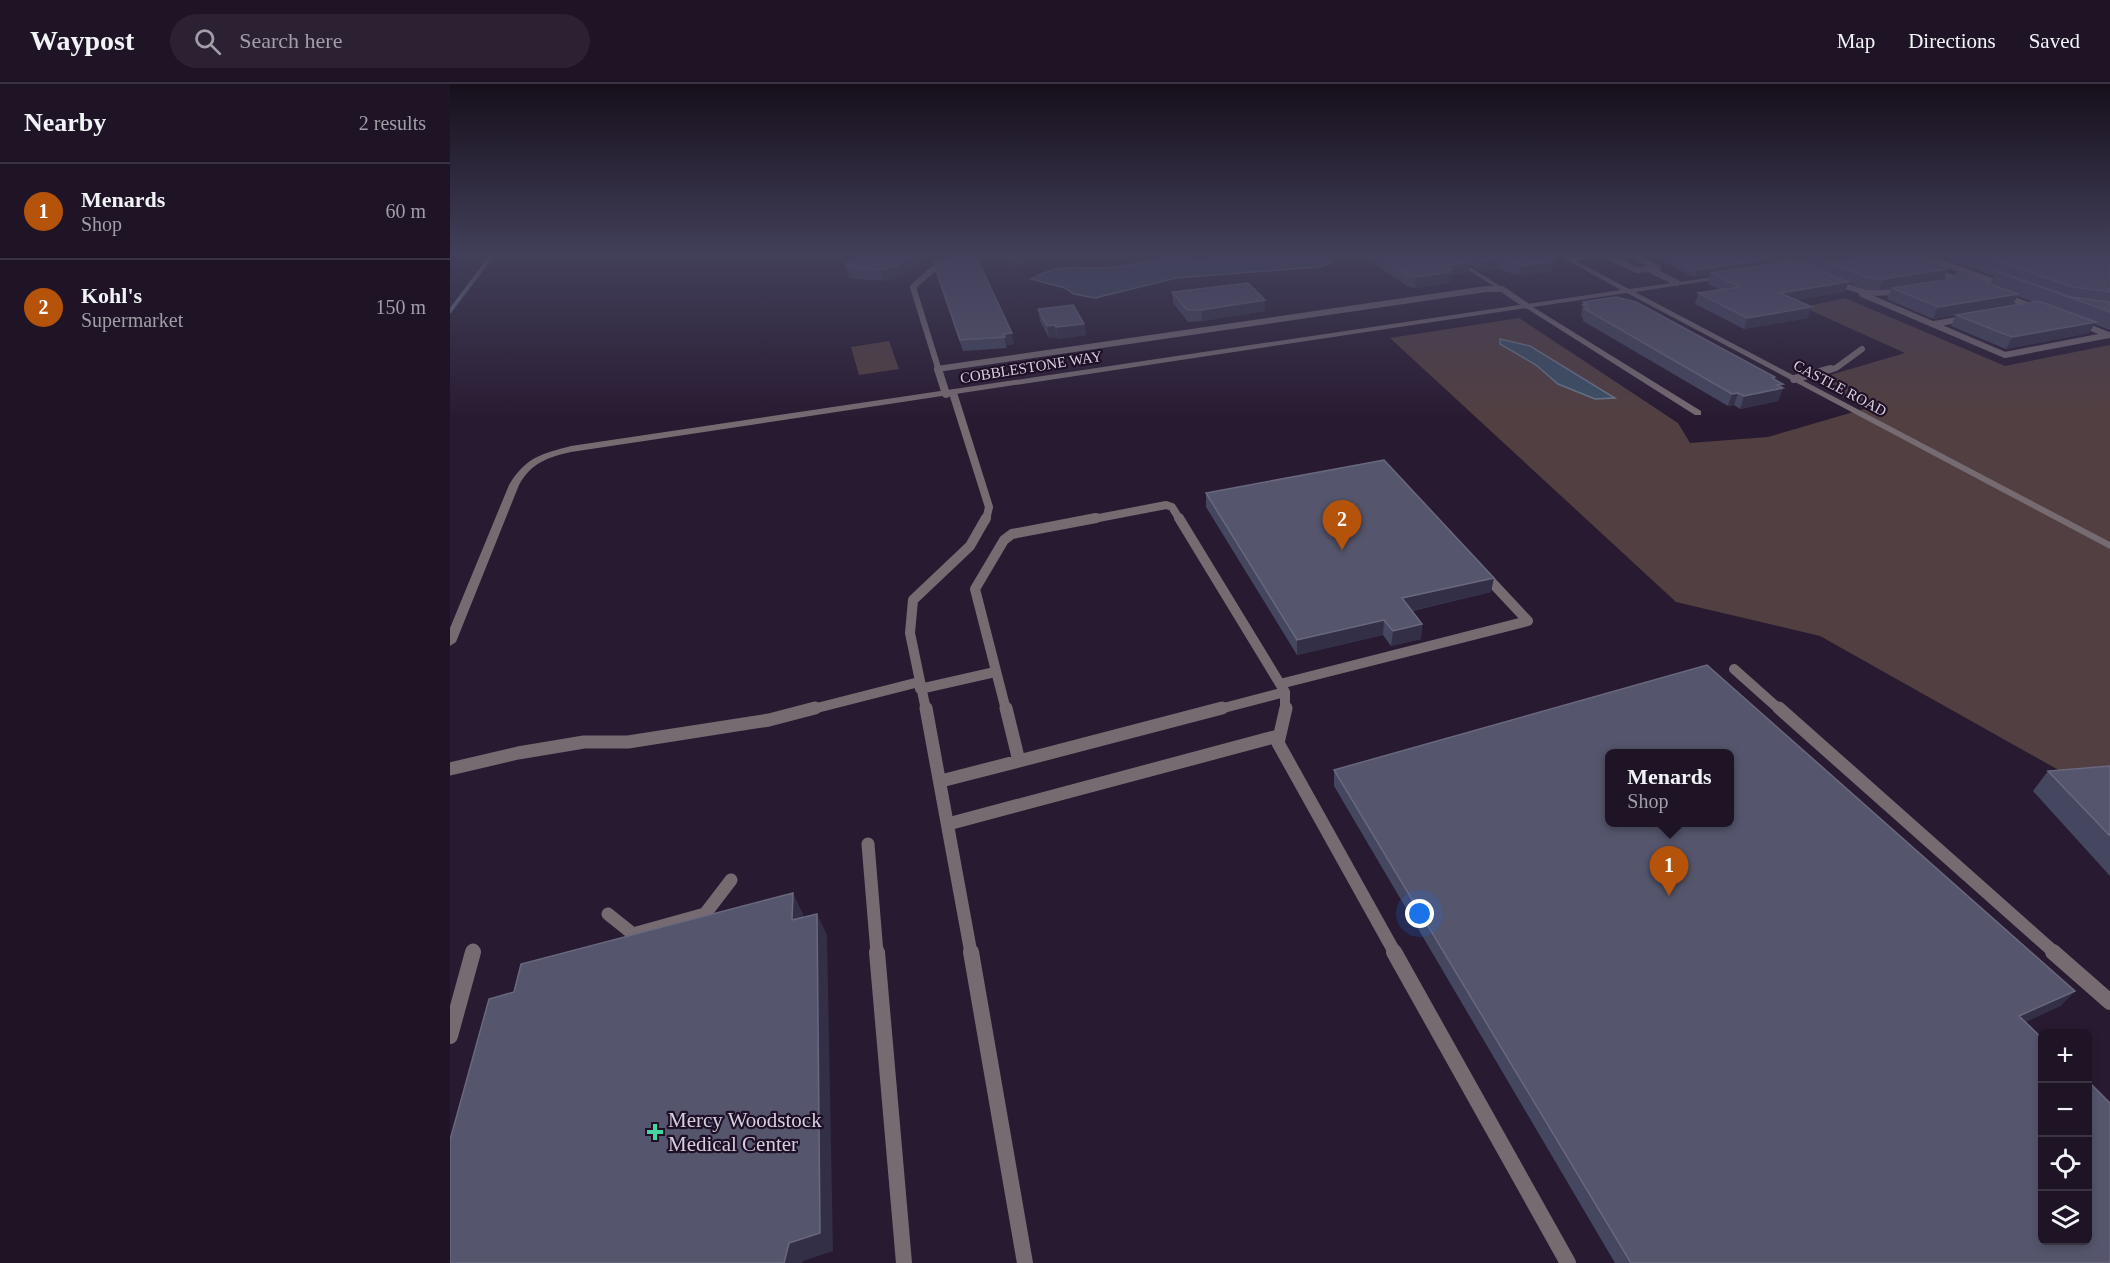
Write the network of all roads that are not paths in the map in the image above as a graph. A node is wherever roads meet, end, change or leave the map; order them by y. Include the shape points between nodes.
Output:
1 (920, 309) edge
2 (1361, 309) edge
3 (1507, 309) edge
4 (1532, 309) edge
5 (1661, 309) edge
6 (1898, 309) edge
7 (2019, 309) edge
8 (2039, 309) edge
9 (2012, 310) edge
10 (2044, 311) edge
11 (1972, 318) edge
12 (2077, 323) edge
13 (1934, 324) junction
14 (1862, 349) dead end
15 (937, 369) junction
16 (1794, 379) junction
17 (950, 393) junction
18 (1698, 413) dead end
19 (2110, 546) edge
20 (1479, 569) edge
21 (450, 642) edge
22 (1734, 669) dead end
23 (995, 672) junction
24 (919, 685) junction
25 (1283, 688) junction
26 (1278, 736) junction
27 (1019, 761) junction
28 (450, 769) edge
29 (940, 781) junction
30 (948, 824) junction
31 (868, 844) dead end
32 (731, 880) dead end
33 (608, 914) dead end
34 (473, 950) dead end
35 (2110, 1002) edge
36 (450, 1036) edge
37 (904, 1263) edge
38 (1025, 1263) edge
39 (1568, 1263) edge

1 - 15 lane
2 - 15 lane, COBBLESTONE WAY
3 - 17 street, COBBLESTONE WAY
4 - 18 street
5 - 16 street, CASTLE ROAD
6 - 13 lane
7 - 9 lane
8 - 10 lane
11 - 13 lane
12 - 13 lane via 2109,335 2005,355
14 - 16 lane via 1836,368
15 - 17 lane
16 - 19 street, CASTLE ROAD
17 - 21 street, COBBLESTONE WAY via 539,457 522,468 514,484
17 - 24 lane via 989,507 988,520 975,542 913,600 910,633
20 - 25 lane via 1528,621
22 - 35 lane
23 - 24 lane
23 - 25 lane via 975,589 1004,540 1012,534 1166,504 1172,507
23 - 27 lane
24 - 28 lane via 747,724 628,742 584,742
24 - 29 lane
25 - 26 lane via 1288,703
25 - 27 lane
26 - 30 lane
26 - 39 lane via 1278,743
27 - 29 lane
29 - 30 lane
30 - 38 lane
31 - 37 lane
32 - 33 lane via 705,914 633,934
34 - 36 lane

